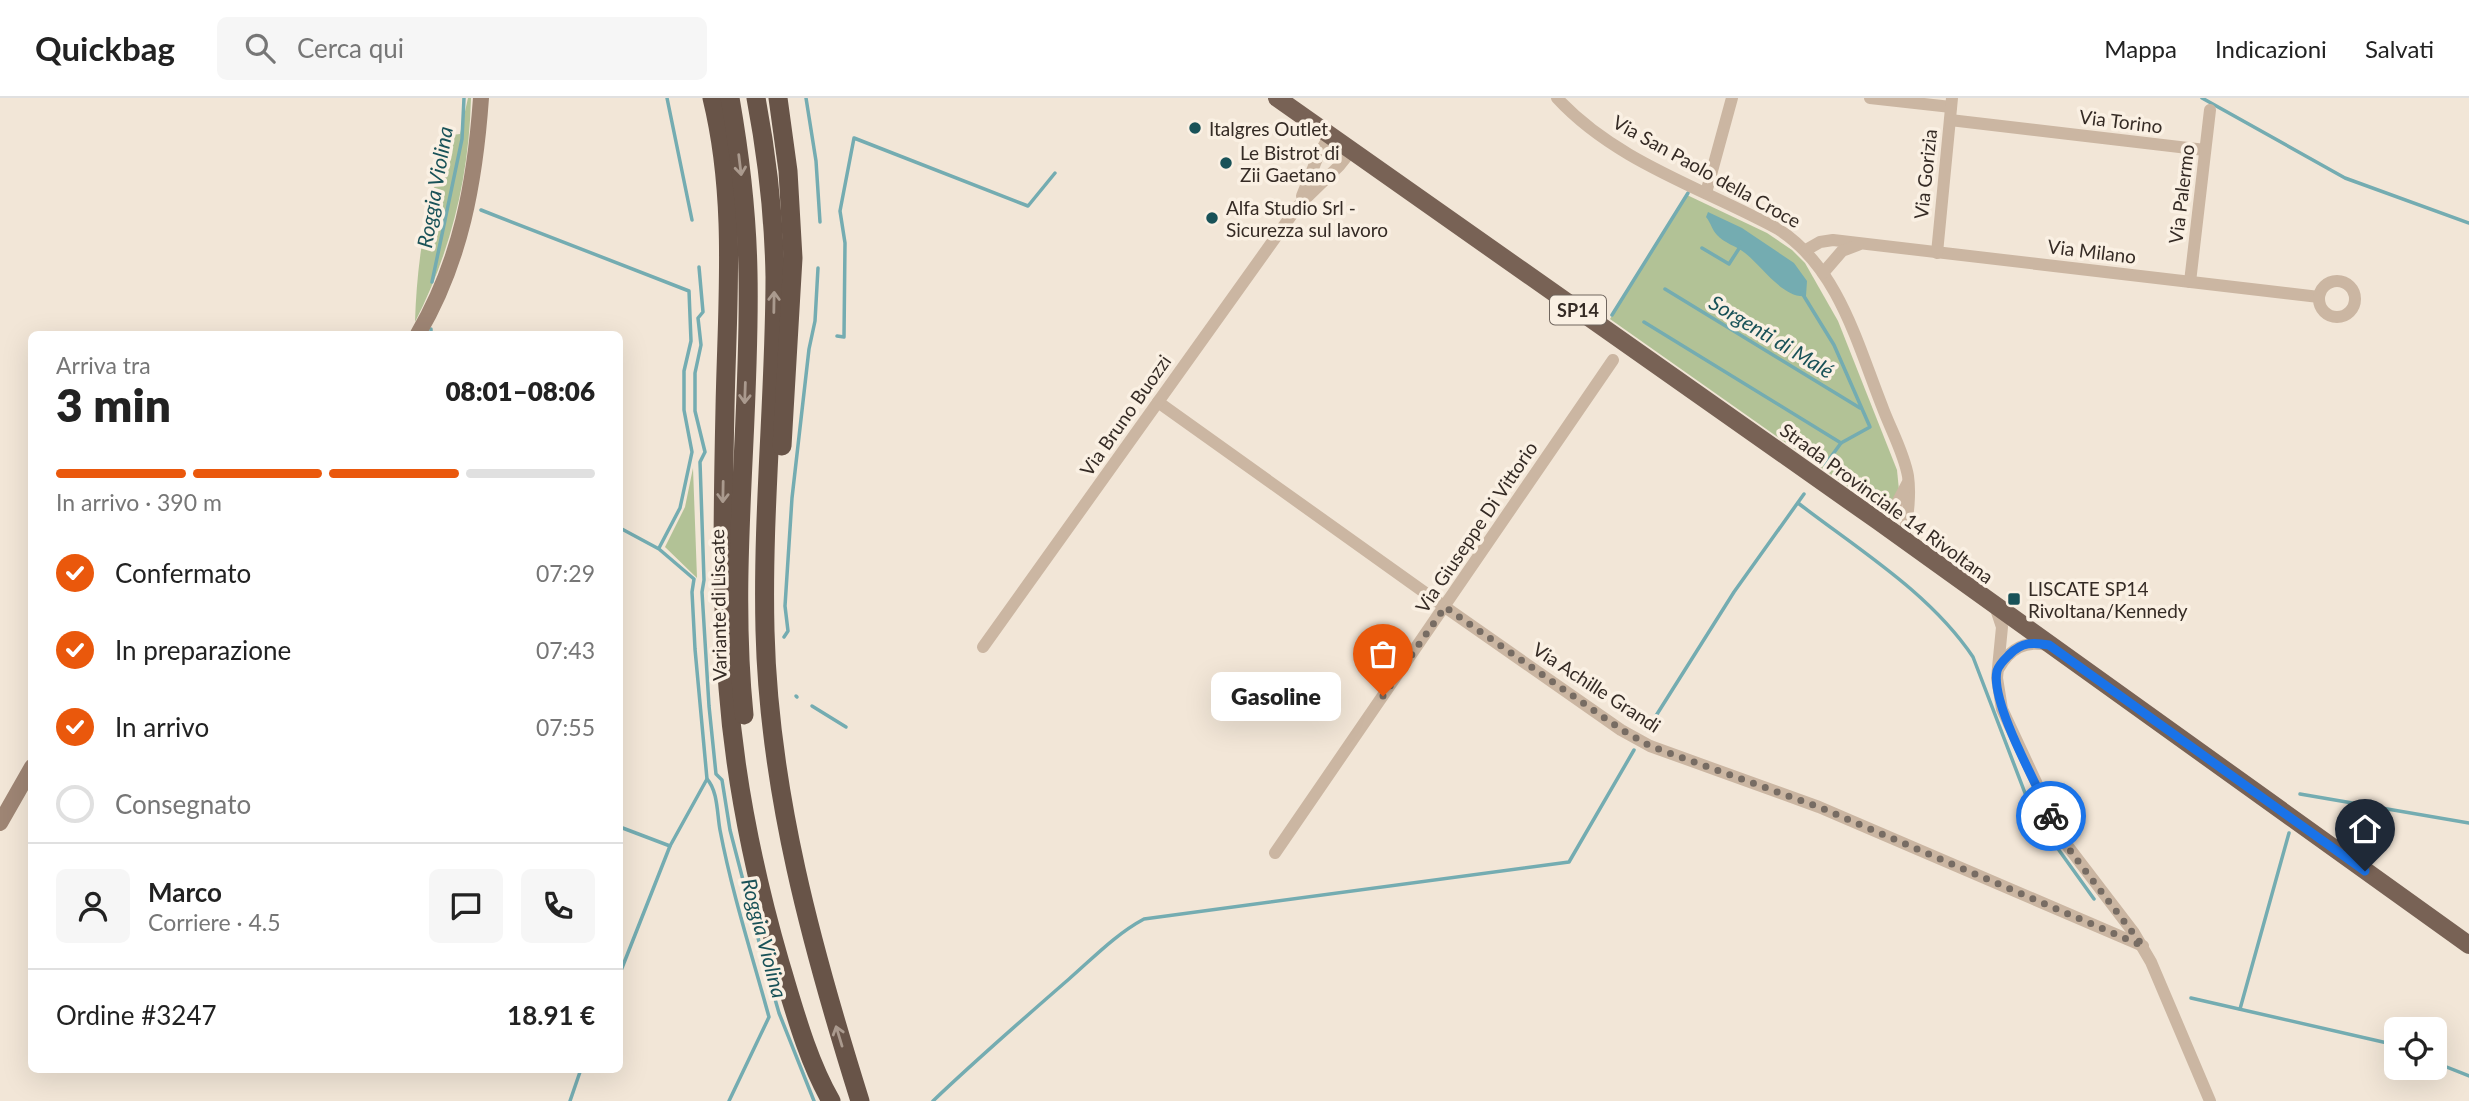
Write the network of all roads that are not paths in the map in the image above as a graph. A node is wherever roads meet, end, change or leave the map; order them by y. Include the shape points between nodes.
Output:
1 (481, 98) edge
2 (712, 98) edge
3 (730, 98) edge
4 (756, 98) edge
5 (778, 98) edge
6 (1277, 98) edge
7 (1557, 98) edge
8 (1732, 98) edge
9 (1870, 98) edge
10 (1951, 109) edge
11 (2210, 110) dead end
12 (1329, 135) junction
13 (2205, 150) junction
14 (1351, 151) junction
15 (1706, 192) junction
16 (1298, 206) junction
17 (1862, 244) junction
18 (1806, 250) junction
19 (1937, 253) junction
20 (1823, 273) junction
21 (2190, 282) junction
22 (2319, 297) dead end
23 (420, 330) edge
24 (1613, 360) dead end
25 (1158, 402) junction
26 (1908, 480) junction
27 (1878, 521) junction
28 (1904, 540) junction
29 (1994, 606) junction
30 (1445, 607) junction
31 (2049, 645) junction
32 (983, 647) dead end
33 (1997, 671) junction
34 (28, 774) edge
35 (0, 823) edge
36 (1275, 853) dead end
37 (793, 859) junction
38 (2469, 945) edge
39 (2143, 946) junction
40 (831, 1101) edge
41 (838, 1101) edge
42 (860, 1101) edge
43 (2210, 1101) edge

1 - 23 main road via 467,211 448,272
2 -> 40 highway via 727,188 722,547 734,745 770,929 816,1075
3 -> 41 highway, Variante di Liscate via 748,275 738,576 746,734 784,930
37 -> 4 highway via 774,743 765,633 764,540 775,274
5 - 37 highway via 789,179 794,279 772,608 782,772
6 - 12 main road, Strada Provinciale 14 Rivoltana / SP14
7 - 15 street, Via San Paolo della Croce via 1611,144
8 - 15 street
9 - 10 street, Via Torino
10 - 13 street, Via Torino
10 - 19 street, Via Gorizia
11 - 13 street, Via Palermo
12 - 14 main road, Strada Provinciale 14 Rivoltana / SP14
12 - 16 street, Via Bruno Buozzi
13 - 21 street, Via Palermo
14 - 16 street, Via Bruno Buozzi
14 - 27 main road, Strada Provinciale 14 Rivoltana / SP14
15 - 18 street, Via San Paolo della Croce via 1778,229
16 - 25 street, Via Bruno Buozzi
17 - 18 street, Via Milano via 1829,240
17 - 19 street, Via Milano
17 - 20 street via 1842,251
18 - 20 street, Via San Paolo della Croce
19 - 21 street, Via Milano
20 - 26 street, Via San Paolo della Croce via 1847,317
21 - 22 street, Via Milano
24 - 30 street, Via Giuseppe Di Vittorio
25 - 30 street, Via Achille Grandi
25 - 32 street, Via Bruno Buozzi
26 - 27 street via 1896,505
26 - 28 street, Via San Paolo della Croce
27 - 28 main road, Strada Provinciale 14 Rivoltana / SP14
28 - 29 main road, Strada Provinciale 14 Rivoltana / SP14
29 - 31 main road, Strada Provinciale 14 Rivoltana / SP14
29 - 33 street via 2002,627
30 - 36 street, Via Giuseppe Di Vittorio
30 - 39 street, Via Achille Grandi via 1650,746 1819,807
31 - 33 street via 2019,646
31 - 38 main road, Strada Provinciale 14 Rivoltana / SP14
33 - 39 street via 2002,709 2056,827
34 - 35 main road
42 -> 37 highway via 826,993
39 - 43 street

